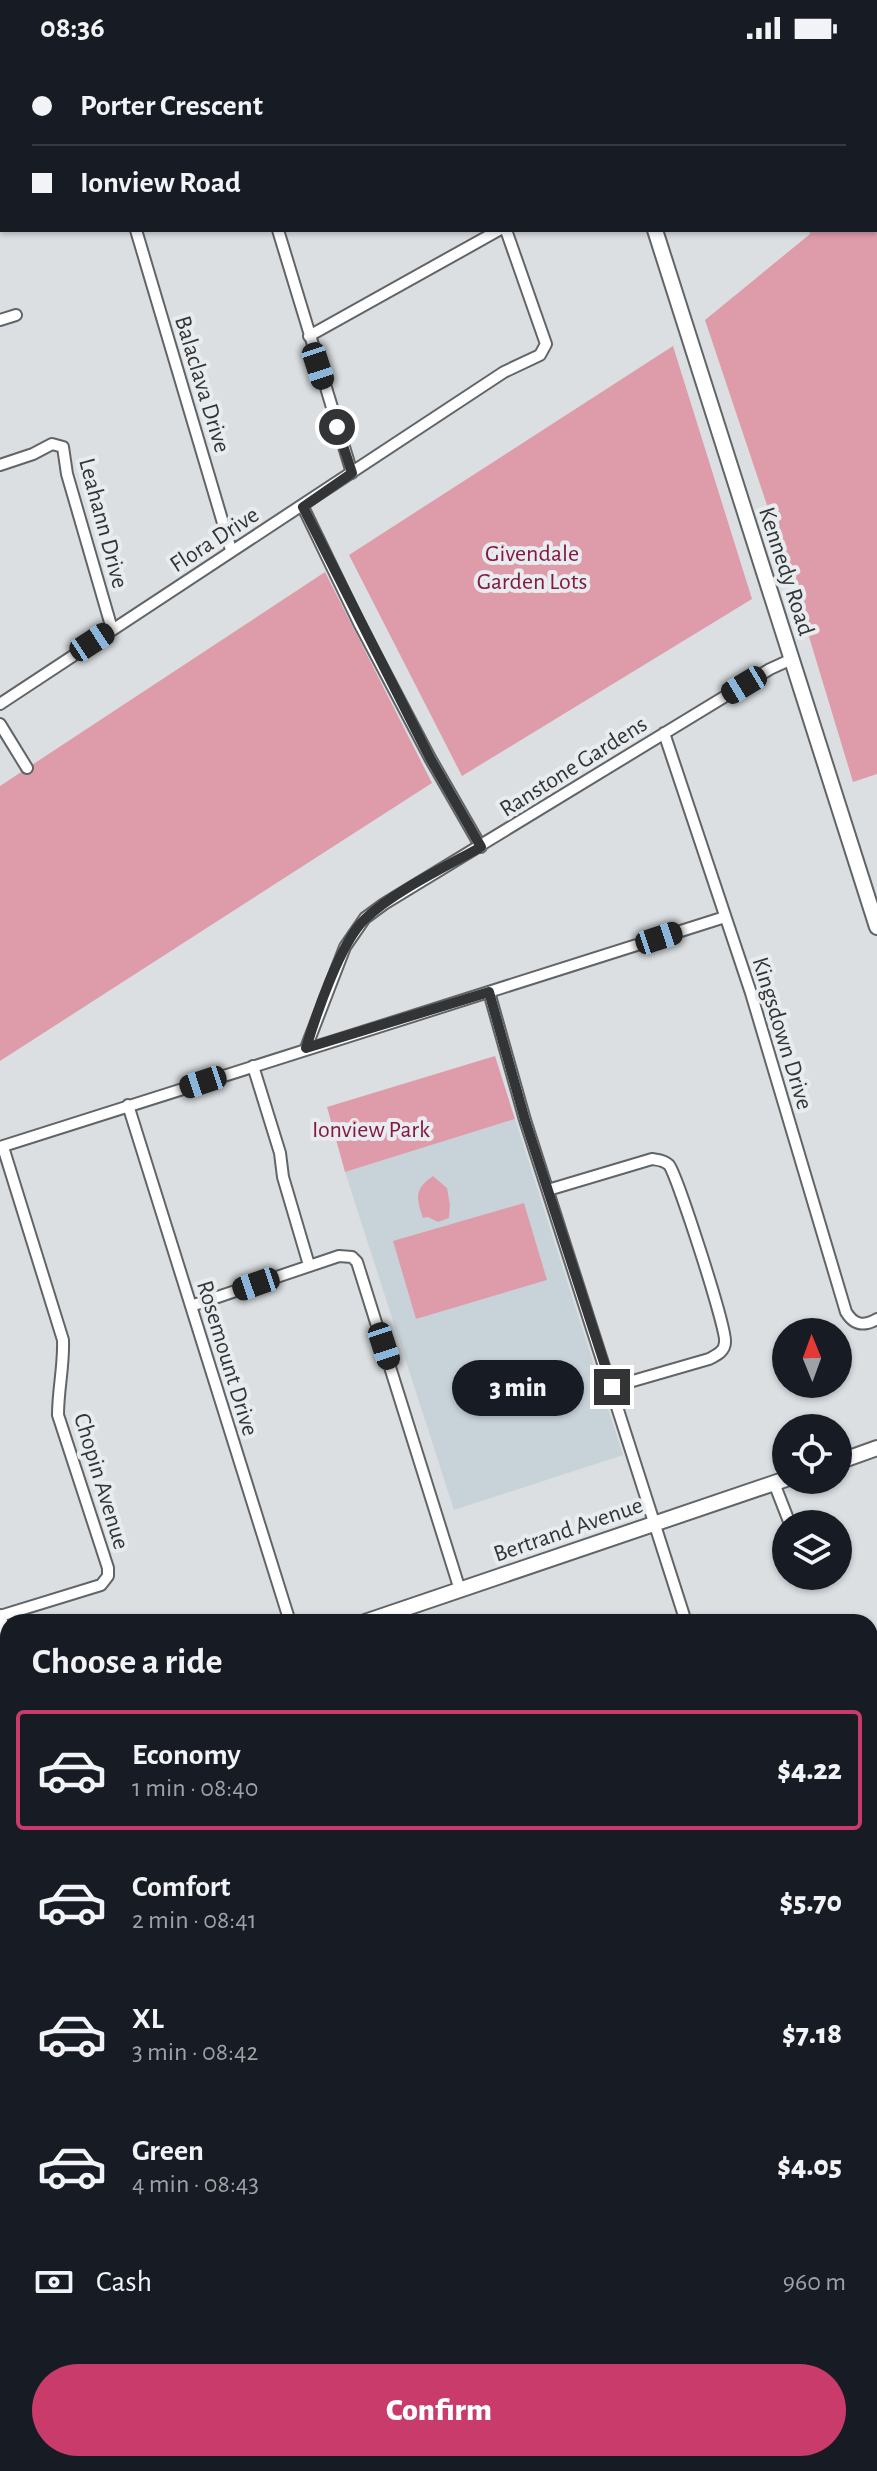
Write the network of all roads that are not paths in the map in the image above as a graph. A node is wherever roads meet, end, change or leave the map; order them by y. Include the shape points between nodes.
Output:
1 (137, 232) edge
2 (279, 232) edge
3 (495, 232) edge
4 (507, 232) edge
5 (656, 232) edge
6 (16, 315) dead end
7 (0, 320) edge
8 (309, 336) junction
9 (0, 465) edge
10 (352, 473) junction
11 (303, 507) junction
12 (231, 550) junction
13 (112, 629) junction
14 (792, 659) junction
15 (0, 704) edge
16 (0, 724) edge
17 (664, 733) junction
18 (27, 768) dead end
19 (481, 847) junction
20 (725, 917) junction
21 (877, 927) edge
22 (489, 992) junction
23 (306, 1048) junction
24 (253, 1066) junction
25 (128, 1105) junction
26 (2, 1147) edge
27 (548, 1190) junction
28 (309, 1265) junction
29 (191, 1306) junction
30 (877, 1319) edge
31 (612, 1387) junction
32 (877, 1448) edge
33 (852, 1457) edge
34 (772, 1484) edge
35 (654, 1522) junction
36 (460, 1590) junction
37 (7, 1614) edge
38 (287, 1614) edge
39 (389, 1614) edge
40 (683, 1614) edge

1 - 12 street, Balaclava Drive
2 - 8 street
3 - 8 street
4 - 10 street, Flora Drive via 546,339 543,352
5 - 14 main road, Kennedy Road
6 - 7 street
8 - 10 street
9 - 13 street, Leahann Drive via 52,444 63,447
10 - 11 street, Flora Drive
11 - 12 street, Flora Drive
11 - 19 street
12 - 13 street, Flora Drive
13 - 15 street, Flora Drive
14 - 17 street, Ranstone Gardens
14 - 21 main road, Kennedy Road
16 - 18 street
17 - 19 street, Ranstone Gardens
17 - 20 street, Kingsdown Drive
19 - 23 street, Ranstone Gardens via 384,904 355,930
20 - 22 street
20 - 30 street, Kingsdown Drive via 846,1312 859,1324
22 - 23 street
22 - 27 street
23 - 24 street
24 - 25 street
24 - 28 street
25 - 26 street
25 - 29 street, Rosemount Drive
26 - 37 street, Chopin Avenue via 63,1340 58,1415 108,1568 101,1585
27 - 31 street
27 - 31 street via 660,1160 669,1165 696,1240 724,1330 724,1347 709,1359
28 - 29 street
28 - 36 street via 346,1256 357,1262
29 - 38 street, Rosemount Drive
31 - 35 street
32 - 33 main road
34 - 35 main road, Bertrand Avenue
35 - 36 main road, Bertrand Avenue
35 - 40 street
36 - 39 main road, Bertrand Avenue

